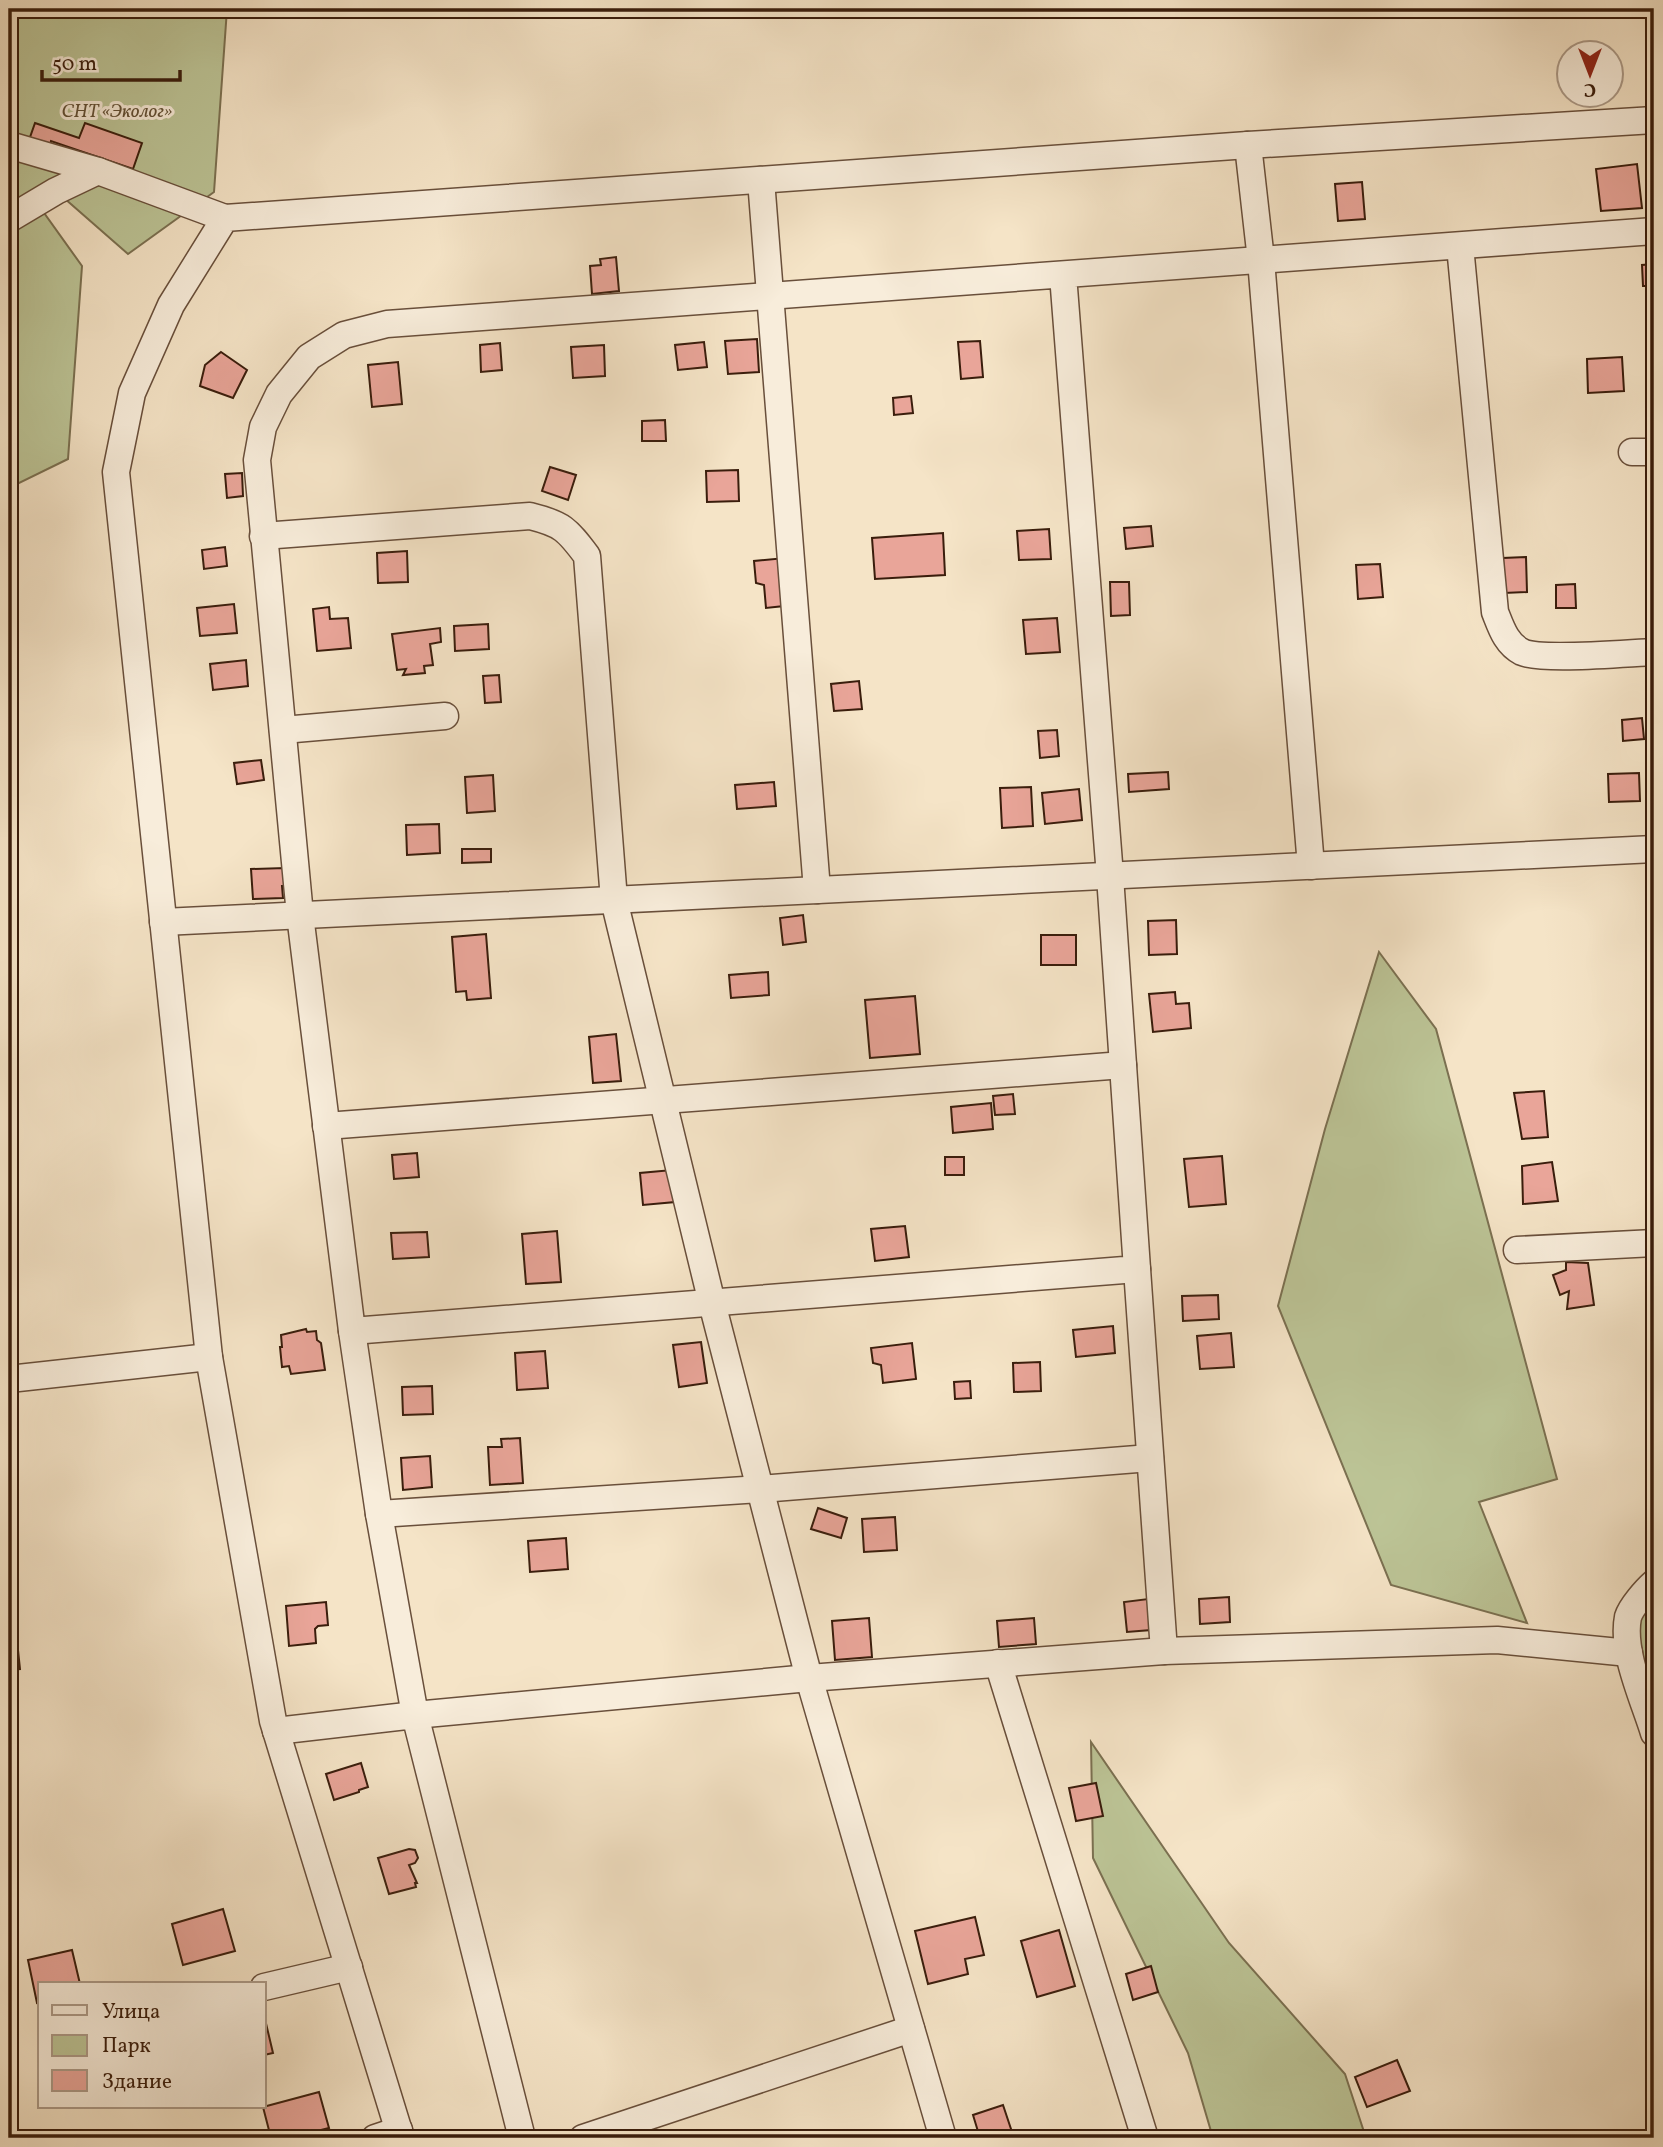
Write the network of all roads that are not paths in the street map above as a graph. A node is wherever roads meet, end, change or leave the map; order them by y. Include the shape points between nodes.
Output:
1 (1654, 120) edge
2 (9, 145) edge
3 (1248, 145) junction
4 (98, 171) junction
5 (761, 180) junction
6 (225, 218) junction
7 (9, 219) edge
8 (1654, 231) edge
9 (1460, 246) junction
10 (1261, 260) junction
11 (1063, 275) junction
12 (771, 297) junction
13 (263, 536) junction
14 (1654, 652) edge
15 (445, 716) dead end
16 (283, 730) junction
17 (1654, 849) edge
18 (1311, 866) junction
19 (1110, 876) junction
20 (817, 890) junction
21 (614, 900) junction
22 (300, 915) junction
23 (163, 922) junction
24 (1123, 1065) junction
25 (663, 1100) junction
26 (326, 1126) junction
27 (1654, 1243) edge
28 (1517, 1250) dead end
29 (1137, 1269) junction
30 (712, 1303) junction
31 (352, 1331) junction
32 (209, 1357) junction
33 (9, 1379) edge
34 (1150, 1458) junction
35 (760, 1489) junction
36 (379, 1514) junction
37 (1654, 1583) edge
38 (1164, 1651) junction
39 (1629, 1653) junction
40 (998, 1663) junction
41 (809, 1678) junction
42 (415, 1715) junction
43 (276, 1731) junction
44 (1654, 1733) edge
45 (349, 1967) junction
46 (266, 1987) edge
47 (911, 2029) junction
48 (391, 2136) edge
49 (522, 2138) edge
50 (583, 2138) edge
51 (943, 2138) edge
52 (1145, 2138) edge

1 - 3 street
2 - 4 street
3 - 5 street
3 - 10 street
4 - 6 street
4 - 7 street
5 - 6 street
5 - 12 street
6 - 23 street via 171,305 132,393 116,472
8 - 9 street
9 - 10 street
9 - 14 street via 1495,612 1505,637 1522,652 1542,656
10 - 11 street
10 - 18 street
11 - 12 street
11 - 19 street
12 - 13 street via 387,324 344,335 309,357 279,394 263,427 257,460
12 - 20 street
13 - 16 street
13 - 21 street via 530,516 554,522 571,534 587,556
15 - 16 street
16 - 22 street
17 - 18 street
18 - 19 street
19 - 20 street
19 - 24 street
20 - 21 street
21 - 22 street
21 - 25 street
22 - 23 street
22 - 26 street
23 - 32 street
24 - 25 street
24 - 29 street
25 - 26 street
25 - 30 street
26 - 31 street
27 - 28 street
29 - 30 street
29 - 34 street
30 - 31 street
30 - 35 street
31 - 36 street
32 - 33 street
32 - 43 street
34 - 35 street
34 - 38 street
35 - 36 street
35 - 41 street
36 - 42 street
37 - 39 street via 1629,1614
38 - 39 street via 1497,1640
38 - 40 street
39 - 44 street
40 - 41 street
40 - 52 street
41 - 42 street
41 - 47 street
42 - 43 street
42 - 49 street
43 - 45 street
45 - 46 street
45 - 48 street
47 - 50 street
47 - 51 street

